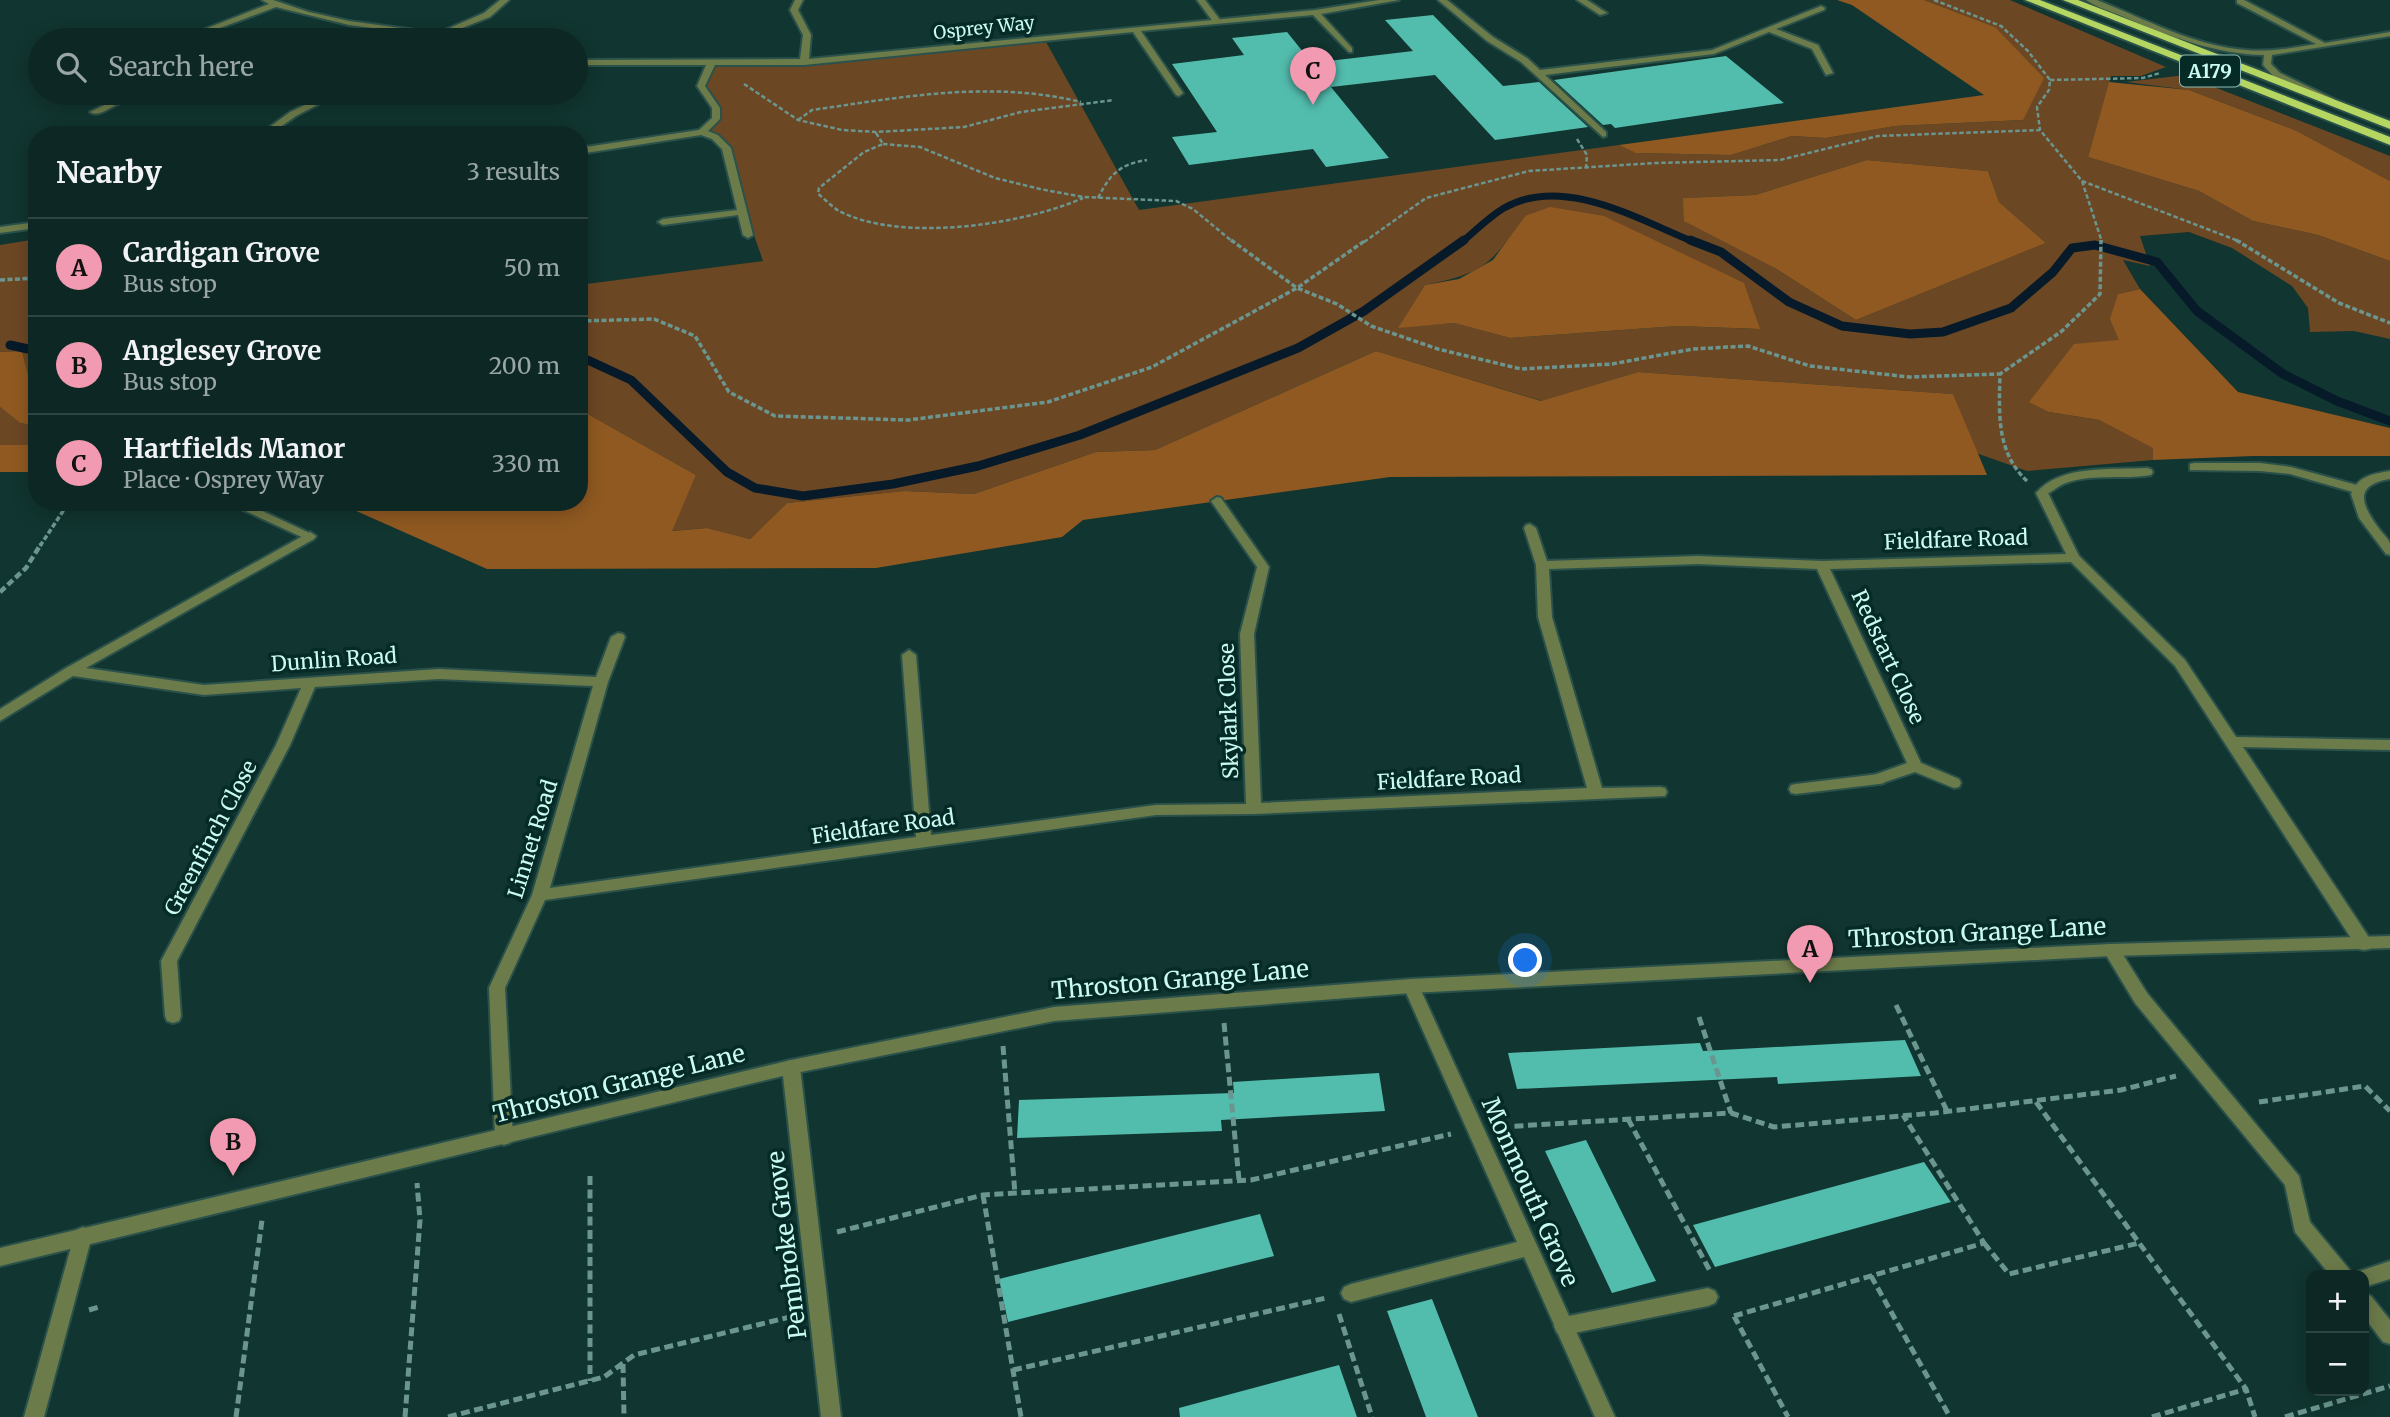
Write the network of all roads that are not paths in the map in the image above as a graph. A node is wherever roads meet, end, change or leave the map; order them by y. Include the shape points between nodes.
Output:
1 (266, 0) edge
2 (505, 0) edge
3 (799, 0) edge
4 (1201, 0) edge
5 (1395, 0) edge
6 (1442, 0) edge
7 (1581, 0) edge
8 (2030, 0) edge
9 (2067, 0) edge
10 (2090, 0) edge
11 (2240, 1) edge
12 (276, 4) junction
13 (1821, 8) dead end
14 (1315, 12) junction
15 (1603, 13) dead end
16 (487, 15) junction
17 (1217, 21) junction
18 (213, 28) edge
19 (382, 28) edge
20 (453, 28) edge
21 (481, 28) edge
22 (1135, 29) junction
23 (1770, 30) junction
24 (2390, 34) edge
25 (2322, 44) junction
26 (1349, 50) dead end
27 (2268, 53) junction
28 (588, 62) edge
29 (804, 62) junction
30 (711, 63) junction
31 (1537, 73) junction
32 (1829, 73) dead end
33 (1179, 93) dead end
34 (107, 105) edge
35 (311, 105) edge
36 (2340, 106) junction
37 (94, 113) dead end
38 (2390, 125) edge
39 (276, 126) edge
40 (702, 132) junction
41 (1604, 134) dead end
42 (2390, 141) edge
43 (588, 150) edge
44 (741, 212) junction
45 (663, 222) dead end
46 (28, 226) edge
47 (0, 230) edge
48 (748, 235) dead end
49 (2194, 467) dead end
50 (2147, 472) dead end
51 (2390, 475) edge
52 (2360, 490) junction
53 (1217, 501) dead end
54 (253, 511) edge
55 (1530, 528) dead end
56 (2390, 551) edge
57 (2074, 558) junction
58 (1542, 565) junction
59 (1822, 565) junction
60 (618, 637) dead end
61 (909, 655) dead end
62 (71, 671) junction
63 (601, 682) junction
64 (310, 683) junction
65 (0, 716) edge
66 (2234, 742) junction
67 (2390, 745) edge
68 (1915, 766) junction
69 (1954, 783) dead end
70 (1796, 789) dead end
71 (1660, 792) dead end
72 (1596, 793) junction
73 (1254, 809) junction
74 (924, 843) junction
75 (540, 895) junction
76 (2390, 942) edge
77 (2364, 943) junction
78 (2111, 950) junction
79 (1411, 986) junction
80 (173, 1016) dead end
81 (791, 1067) junction
82 (503, 1137) junction
83 (83, 1236) junction
84 (1529, 1247) junction
85 (0, 1257) edge
86 (2338, 1270) edge
87 (2390, 1270) edge
88 (2369, 1276) edge
89 (1342, 1295) road end
90 (1708, 1297) dead end
91 (2369, 1308) edge
92 (1564, 1326) junction
93 (2390, 1335) edge
94 (34, 1417) edge
95 (831, 1417) edge
96 (1605, 1417) edge

1 - 12 street
2 - 16 street
3 - 29 street via 794,10 807,35
4 - 17 street
5 - 14 street, Osprey Way
6 - 31 street
7 - 15 street
8 - 42 highway, A179
9 - 36 highway, A179
10 - 27 street via 2207,44
11 - 25 street
12 - 18 street
12 - 19 street
13 - 23 street
14 - 17 street, Osprey Way
14 - 26 street
16 - 20 street
16 - 21 street
17 - 22 street, Osprey Way
22 - 29 street, Osprey Way
22 - 33 street
23 - 31 street via 1714,52
23 - 32 street via 1815,47
24 - 25 street
25 - 27 street
27 - 36 street via 2267,65 2277,75
28 - 30 street, Osprey Way
29 - 30 street, Osprey Way
30 - 40 street via 701,86 716,108 716,119
31 - 41 street
34 - 37 street
35 - 39 street
36 - 38 highway, A179
40 - 43 street
40 - 44 street via 726,148
44 - 45 street
44 - 48 street
46 - 47 street
49 - 52 street via 2281,470
50 - 57 street, Fieldfare Road via 2066,478 2042,493
51 - 52 street via 2368,480
52 - 56 street via 2359,511
53 - 73 street, Skylark Close via 1263,567 1247,634
54 - 62 street via 310,536
55 - 58 street
57 - 59 street, Fieldfare Road
57 - 66 street, Fieldfare Road via 2180,663
58 - 59 street, Fieldfare Road via 1698,559
58 - 72 street via 1545,617
59 - 68 street, Redstart Close
60 - 63 street, Linnet Road
61 - 74 street
62 - 64 street, Dunlin Road via 204,690
62 - 65 street
63 - 64 street, Dunlin Road via 439,674
63 - 75 street, Linnet Road
64 - 80 street, Greenfinch Close via 283,745 169,961
66 - 67 street
66 - 77 street, Fieldfare Road
68 - 69 street
68 - 70 street via 1879,779
71 - 72 street, Fieldfare Road
72 - 73 street, Fieldfare Road
73 - 74 street, Fieldfare Road via 1156,810
74 - 75 street, Fieldfare Road
75 - 82 street, Linnet Road via 497,988
76 - 77 street, Throston Grange Lane
77 - 78 street, Throston Grange Lane
78 - 79 street, Throston Grange Lane
78 - 86 street via 2141,998 2293,1182 2302,1226
79 - 81 street, Throston Grange Lane via 1054,1014
79 - 84 street, Monmouth Grove
81 - 82 street, Throston Grange Lane
81 - 95 street, Pembroke Grove
82 - 83 street, Throston Grange Lane
83 - 85 street, Throston Grange Lane
83 - 94 street
84 - 89 street
84 - 92 street, Monmouth Grove
87 - 88 street
90 - 92 street
91 - 93 street
92 - 96 street, Monmouth Grove

